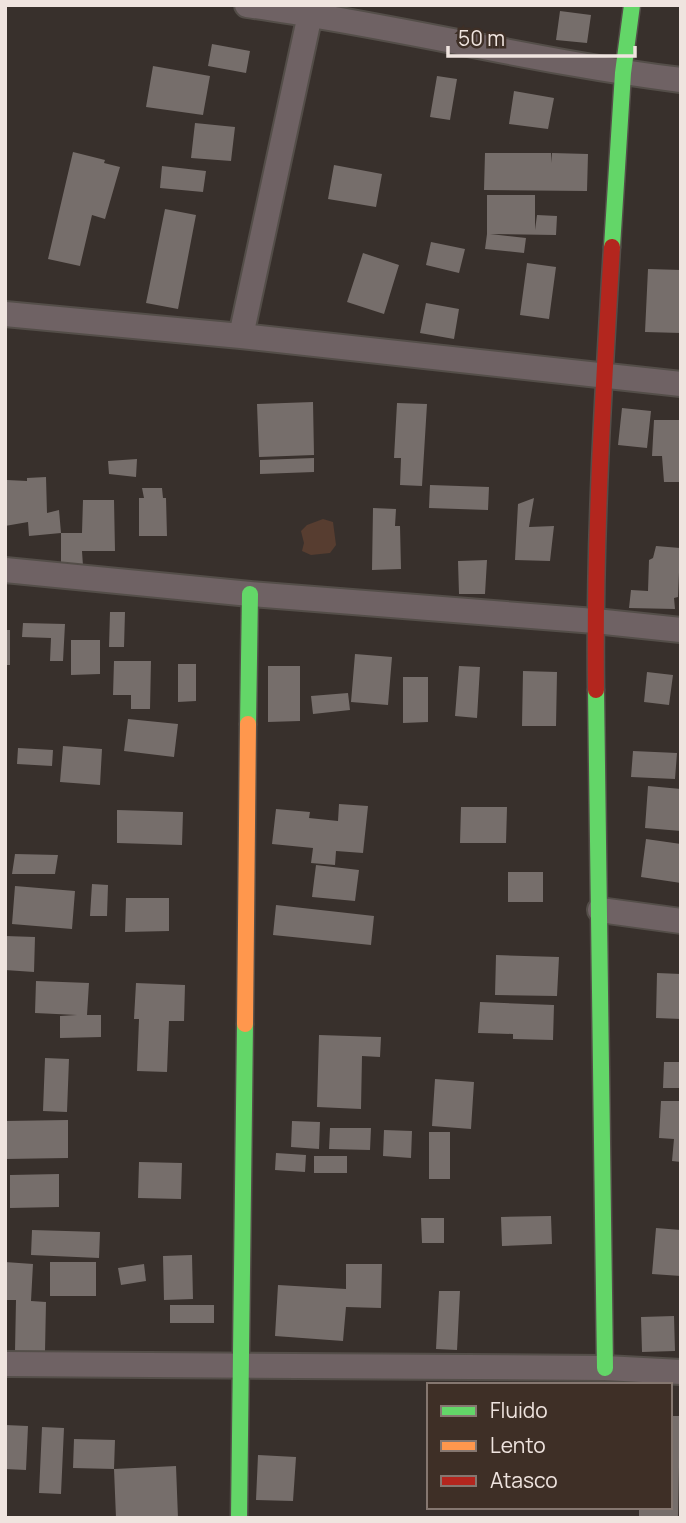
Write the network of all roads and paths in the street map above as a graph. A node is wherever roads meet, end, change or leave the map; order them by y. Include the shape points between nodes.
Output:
1 (247, 5) edge
2 (632, 5) edge
3 (311, 10) edge
4 (623, 73) junction
5 (681, 80) edge
6 (5, 314) edge
7 (241, 336) junction
8 (604, 376) junction
9 (681, 384) edge
10 (5, 570) edge
11 (250, 594) junction
12 (596, 621) junction
13 (681, 630) edge
14 (600, 910) junction
15 (681, 921) edge
16 (5, 1364) edge
17 (240, 1366) junction
18 (605, 1368) junction
19 (681, 1372) edge
20 (239, 1518) edge

1 - 3 street
2 - 4 street
3 - 4 street
3 - 7 street
4 - 5 street
4 - 8 street
6 - 7 street
7 - 8 street
8 - 9 street
8 - 12 street
10 - 11 street
11 - 12 street
11 - 17 street
12 - 13 street
12 - 14 street
14 - 15 street
14 - 18 street
16 - 17 street
17 - 18 street
17 - 20 street
18 - 19 street

